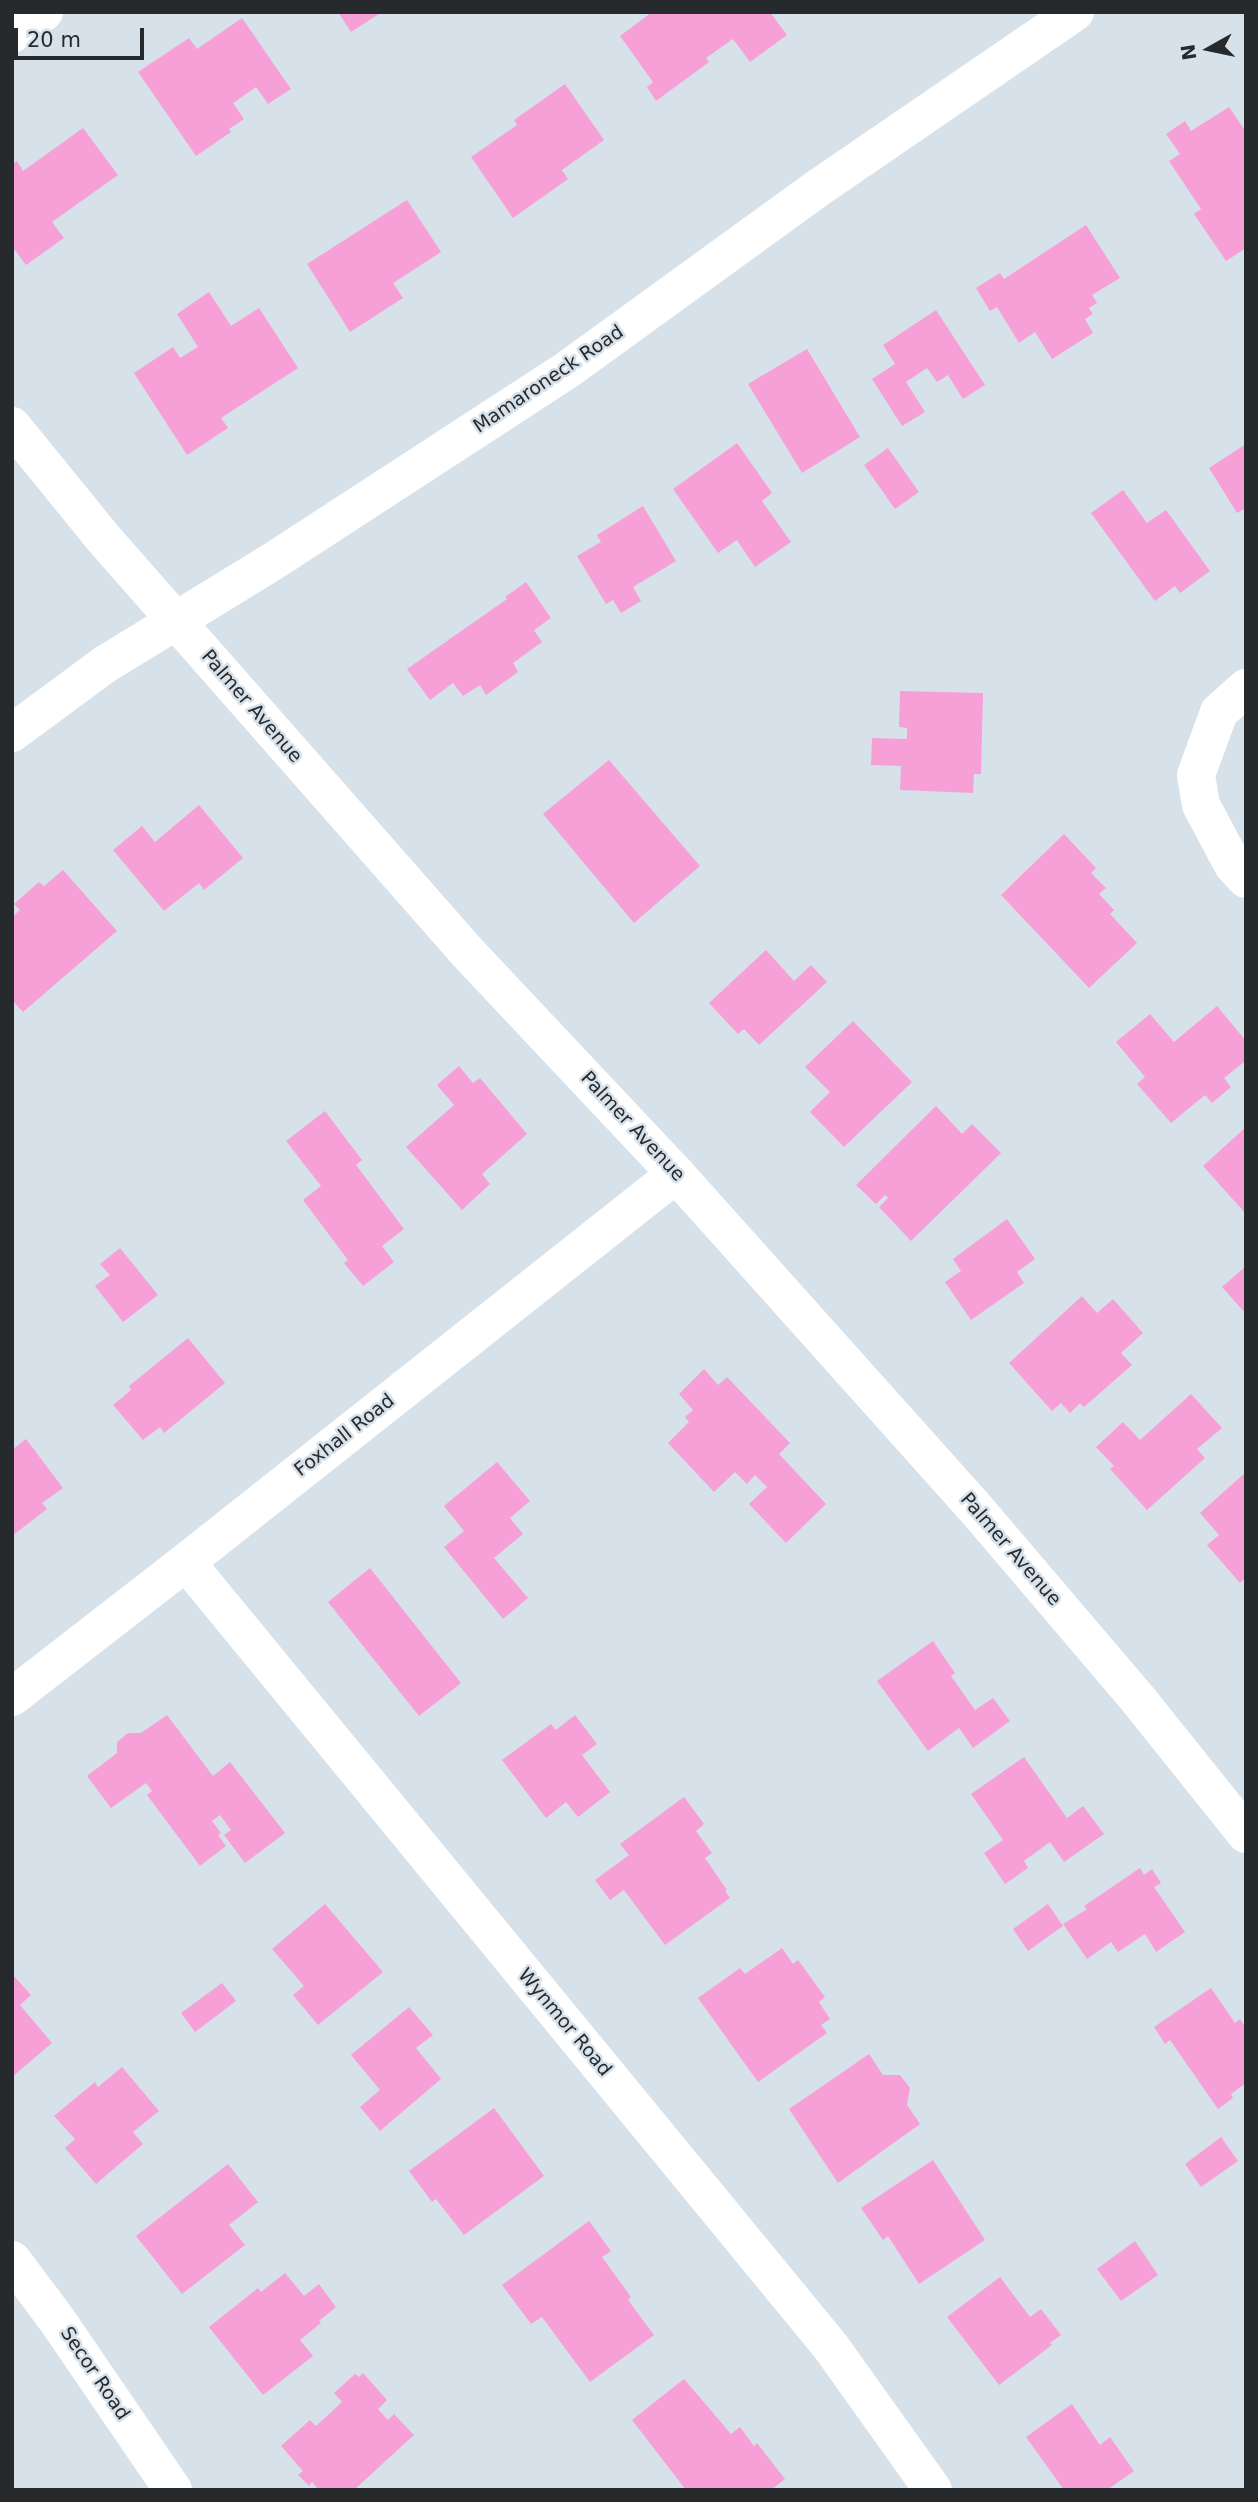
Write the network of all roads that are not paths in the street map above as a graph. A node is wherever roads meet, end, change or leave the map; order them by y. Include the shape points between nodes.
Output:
1 (44, 12) edge
2 (1075, 12) edge
3 (12, 33) edge
4 (12, 426) edge
5 (175, 621) junction
6 (1246, 688) edge
7 (12, 733) edge
8 (1246, 879) edge
9 (676, 1174) junction
10 (186, 1562) junction
11 (12, 1697) edge
12 (1246, 1834) edge
13 (12, 2260) edge
14 (173, 2490) edge
15 (933, 2490) edge

1 - 3 street
2 - 5 street, Mamaroneck Road via 818,188 567,370
4 - 5 street, Palmer Avenue
5 - 7 street, Mamaroneck Road via 104,665
5 - 9 street, Palmer Avenue via 468,953
6 - 8 street via 1219,712 1196,775 1201,805 1233,865
9 - 10 street, Foxhall Road
9 - 12 street, Palmer Avenue via 976,1509
10 - 11 street, Foxhall Road
10 - 15 street, Wynmor Road via 831,2347
13 - 14 street, Secor Road

